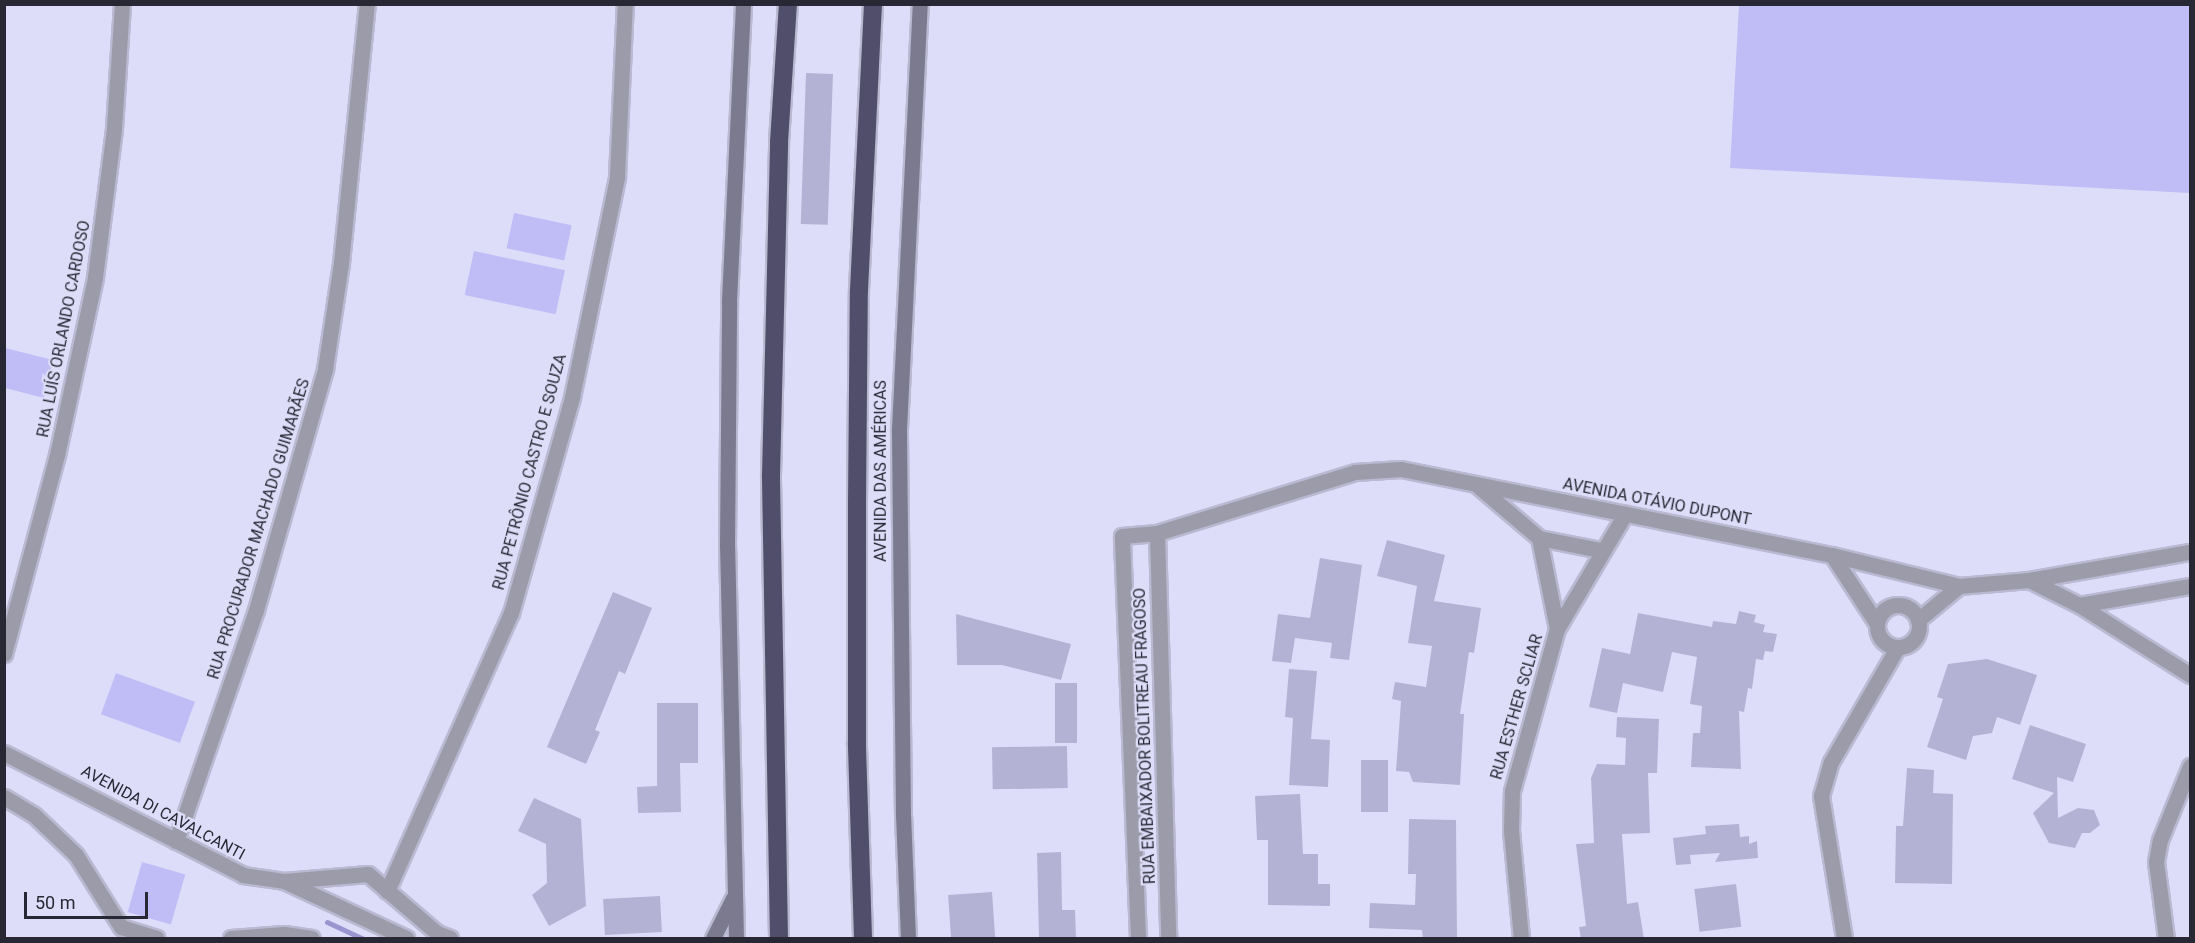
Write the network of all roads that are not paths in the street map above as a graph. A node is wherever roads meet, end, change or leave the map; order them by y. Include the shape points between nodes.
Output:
1 (122, 4) edge
2 (367, 4) edge
3 (625, 4) edge
4 (742, 4) edge
5 (788, 4) edge
6 (873, 4) edge
7 (920, 4) edge
8 (1475, 484) junction
9 (1625, 514) junction
10 (1157, 533) junction
11 (1122, 536) joint
12 (1539, 538) junction
13 (1601, 550) junction
14 (2190, 552) edge
15 (1832, 555) junction
16 (2029, 580) junction
17 (1959, 586) junction
18 (2190, 586) edge
19 (2079, 605) junction
20 (1918, 620) junction
21 (1877, 624) junction
22 (1557, 629) junction
23 (1897, 648) junction
24 (4, 654) edge
25 (2190, 675) edge
26 (4, 753) edge
27 (2190, 766) edge
28 (4, 797) edge
29 (176, 841) junction
30 (284, 882) junction
31 (387, 891) junction
32 (733, 898) junction
33 (443, 936) edge
34 (237, 938) edge
35 (156, 939) edge
36 (231, 939) edge
37 (312, 939) edge
38 (406, 939) edge
39 (712, 939) edge
40 (736, 939) edge
41 (779, 939) edge
42 (863, 939) edge
43 (908, 939) edge
44 (1138, 939) edge
45 (1168, 939) edge
46 (1521, 939) edge
47 (1844, 939) edge
48 (2166, 939) edge

1 - 24 street, RUA LUÍS ORLANDO CARDOSO via 114,128 95,277 57,455
2 - 29 street, RUA PROCURADOR MACHADO GUIMARÃES via 341,263 325,369 256,610
3 - 31 street, RUA PETRÔNIO CASTRO E SOUZA via 617,177 572,397 511,613
4 - 32 main road via 729,301 727,633
5 - 41 highway via 779,142 771,475
6 - 42 highway, AVENIDA DAS AMÉRICAS via 859,290 857,468 857,742
7 - 43 main road, AVENIDA DAS AMÉRICAS via 899,429
8 - 9 street, AVENIDA OTÁVIO DUPONT
8 - 10 street, AVENIDA OTÁVIO DUPONT via 1401,469 1354,472
8 - 12 street
9 - 13 street, RUA ESTHER SCLIAR
9 - 15 street, AVENIDA OTÁVIO DUPONT
10 - 11 street, AVENIDA OTÁVIO DUPONT
10 - 45 street, RUA EMBAIXADOR BOLITREAU FRAGOSO
11 - 44 street, RUA EMBAIXADOR BOLITREAU FRAGOSO
12 - 13 street
12 - 22 street, RUA ESTHER SCLIAR
13 - 22 street, RUA ESTHER SCLIAR
14 - 16 street, AVENIDA OTÁVIO DUPONT
15 - 17 street, AVENIDA OTÁVIO DUPONT
15 - 21 street
16 - 17 street, AVENIDA OTÁVIO DUPONT
16 - 19 street
17 - 20 street
18 - 19 street
19 - 25 street
20 - 21 street via 1910,608 1896,605 1883,611
20 - 23 street via 1915,639
21 - 23 street via 1880,638
22 - 46 street, RUA ESTHER SCLIAR via 1512,791 1511,831
23 - 47 street via 1831,762 1821,796
26 - 29 street, AVENIDA DI CAVALCANTI
27 - 48 street via 2160,840 2156,862
28 - 35 street via 34,815 76,855 121,927
29 - 30 street, AVENIDA DI CAVALCANTI via 243,875
30 - 31 street via 368,874
30 - 38 street, AVENIDA DI CAVALCANTI
31 - 33 street
32 - 39 main road
32 - 40 main road
34 - 36 street
34 - 37 street via 284,934

